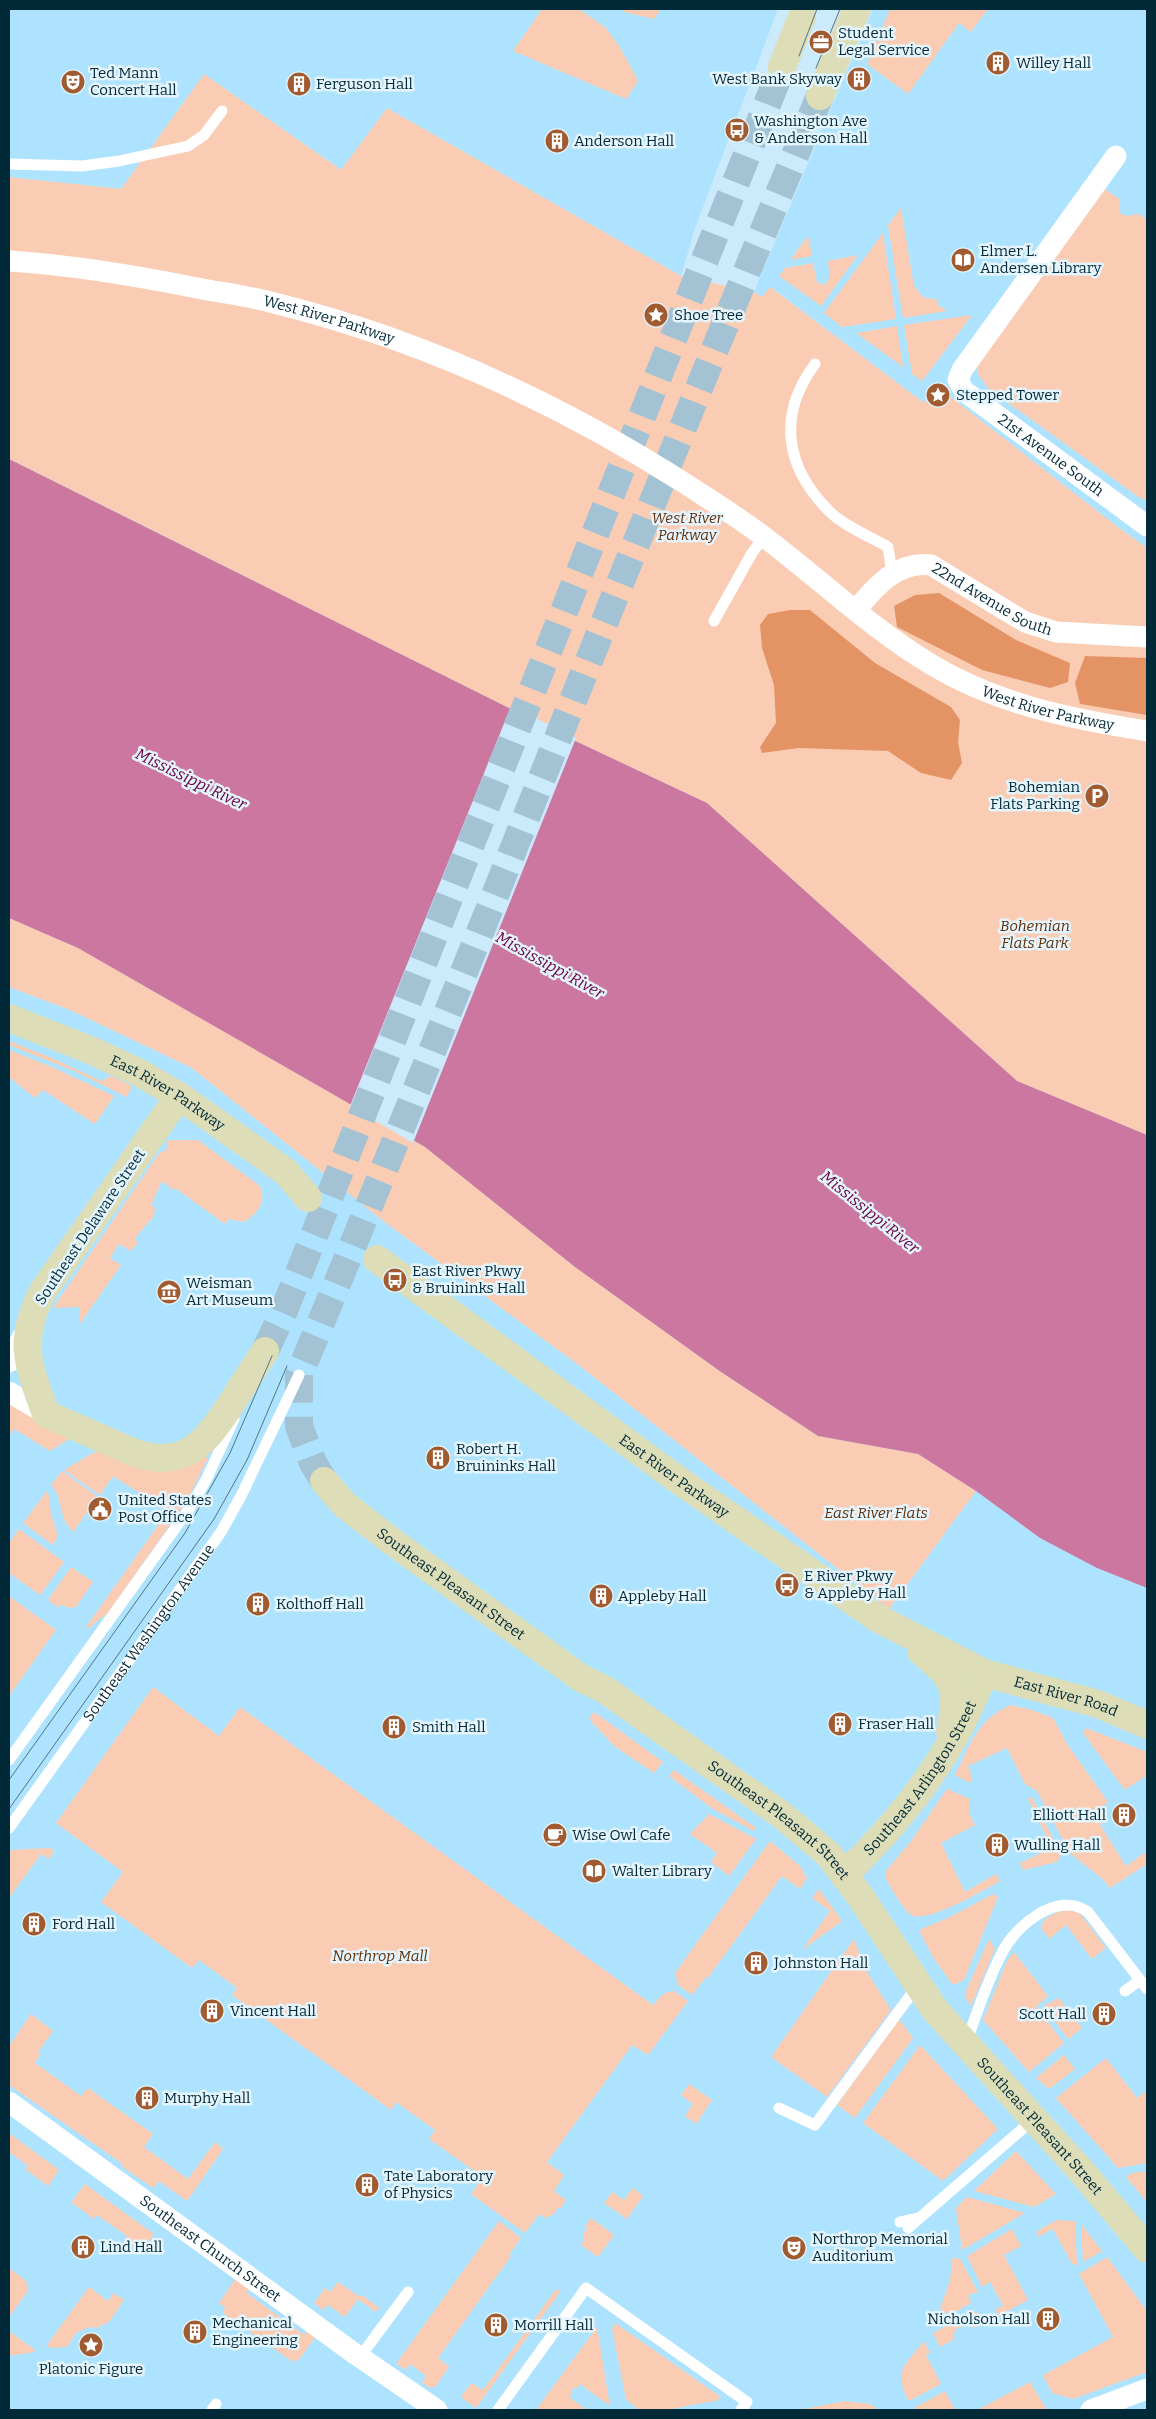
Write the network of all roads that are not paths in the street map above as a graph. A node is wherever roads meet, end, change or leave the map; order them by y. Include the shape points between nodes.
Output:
1 (857, 9) edge
2 (802, 17) dead end
3 (782, 67) tunnel mouth
4 (820, 96) tunnel mouth
5 (222, 111) dead end
6 (1116, 156) dead end
7 (9, 164) edge
8 (9, 261) edge
9 (815, 364) dead end
10 (1147, 526) edge
11 (764, 537) junction
12 (892, 574) junction
13 (856, 610) junction
14 (714, 621) dead end
15 (1147, 637) edge
16 (1147, 730) edge
17 (9, 1018) edge
18 (179, 1096) junction
19 (308, 1198) dead end
20 (377, 1259) dead end
21 (28, 1327) junction
22 (265, 1351) joint
23 (9, 1362) edge
24 (299, 1375) dead end
25 (9, 1392) edge
26 (46, 1414) junction
27 (324, 1481) tunnel mouth
28 (900, 1632) junction
29 (984, 1673) junction
30 (1147, 1725) edge
31 (947, 1750) junction
32 (9, 1760) edge
33 (9, 1828) edge
34 (844, 1875) junction
35 (918, 1985) junction
36 (1143, 1985) edge
37 (1125, 1991) dead end
38 (966, 2044) junction
39 (9, 2102) edge
40 (779, 2108) dead end
41 (1035, 2118) junction
42 (904, 2225) dead end
43 (1147, 2249) edge
44 (408, 2292) dead end
45 (360, 2357) junction
46 (1147, 2389) edge
47 (437, 2410) edge
48 (498, 2410) edge
49 (741, 2410) edge
50 (1092, 2410) edge

1 - 4 street
2 - 3 street
5 - 7 lane via 204,134 188,146 82,166
6 - 10 street, 21st Avenue South via 958,380 964,391
8 - 11 street, West River Parkway via 140,276 269,302 349,325 449,361 572,418 688,485
9 - 12 lane via 793,402 790,444 802,479 830,512 888,547
11 - 13 street, West River Parkway
11 - 14 lane
12 - 13 street, 22nd Avenue South via 873,589
12 - 15 street, 22nd Avenue South via 920,563 931,565 1025,622 1056,632
13 - 16 street, West River Parkway via 878,630 934,666 1000,698 1079,720
17 - 18 street, East River Parkway via 90,1050 140,1073
18 - 19 street, East River Parkway via 286,1172
18 - 21 street, Southeast Delaware Street via 43,1291
20 - 28 street, East River Parkway via 697,1494
21 - 23 street, Southeast Delaware Street
21 - 26 street via 27,1358
22 - 26 street via 206,1440 180,1455 148,1458
22 - 32 lane via 206,1480 189,1509
24 - 33 lane, Southeast Washington Avenue via 221,1532
25 - 26 street
27 - 34 street, Southeast Pleasant Street via 345,1505 394,1543 581,1678 604,1689 783,1816 828,1855
28 - 29 street, East River Parkway
28 - 31 street via 946,1672 955,1697
29 - 30 street, East River Road via 1098,1704
29 - 31 street, Southeast Arlington Street via 969,1711
31 - 34 street, Southeast Arlington Street via 877,1843
34 - 35 street, Southeast Pleasant Street
35 - 38 street, Southeast Pleasant Street via 935,2010
35 - 40 lane via 815,2125
36 - 37 lane
36 - 38 lane via 1088,1912 1074,1904 1049,1908 1016,1934 1002,1953
38 - 41 street, Southeast Pleasant Street
39 - 45 street, Southeast Church Street
41 - 42 lane via 918,2218
41 - 43 street, Southeast Pleasant Street
44 - 45 lane
45 - 47 street, Southeast Church Street
46 - 50 street
48 - 49 lane via 586,2288 747,2402

